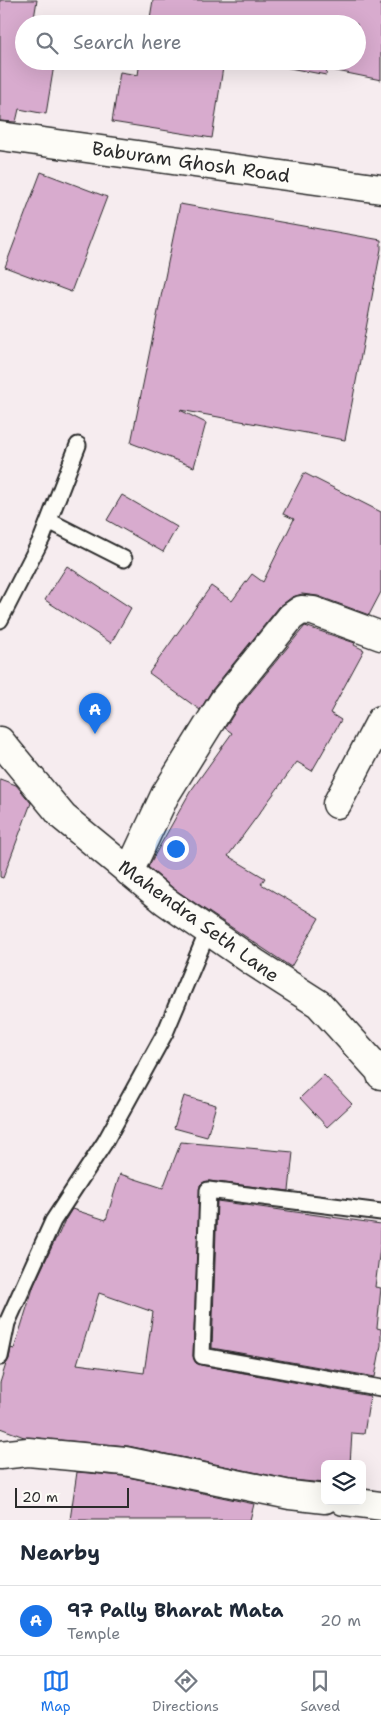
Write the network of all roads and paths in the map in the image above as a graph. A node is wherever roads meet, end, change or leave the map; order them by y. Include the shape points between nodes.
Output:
1 (0, 136) edge
2 (381, 188) edge
3 (78, 445) dead end
4 (49, 521) junction
5 (124, 559) dead end
6 (0, 620) edge
7 (381, 636) edge
8 (381, 720) edge
9 (0, 741) edge
10 (337, 804) dead end
11 (129, 872) junction
12 (208, 931) junction
13 (381, 1075) edge
14 (381, 1212) edge
15 (0, 1357) edge
16 (381, 1388) edge
17 (0, 1456) edge
18 (321, 1498) edge
19 (366, 1504) edge
20 (381, 1506) edge

1 - 2 street, Baburam Ghosh Road
3 - 4 lane
4 - 5 lane
4 - 6 lane
7 - 11 street via 313,610 301,610 291,618 224,700 165,795
8 - 10 street
9 - 11 street, Mahendra Seth Lane via 63,817
11 - 12 street, Mahendra Seth Lane
12 - 13 street, Mahendra Seth Lane via 318,1004
12 - 15 lane via 165,1033 105,1142 53,1221 7,1323
14 - 16 lane via 208,1190 202,1356
17 - 18 street via 28,1452 125,1461
19 - 20 street

